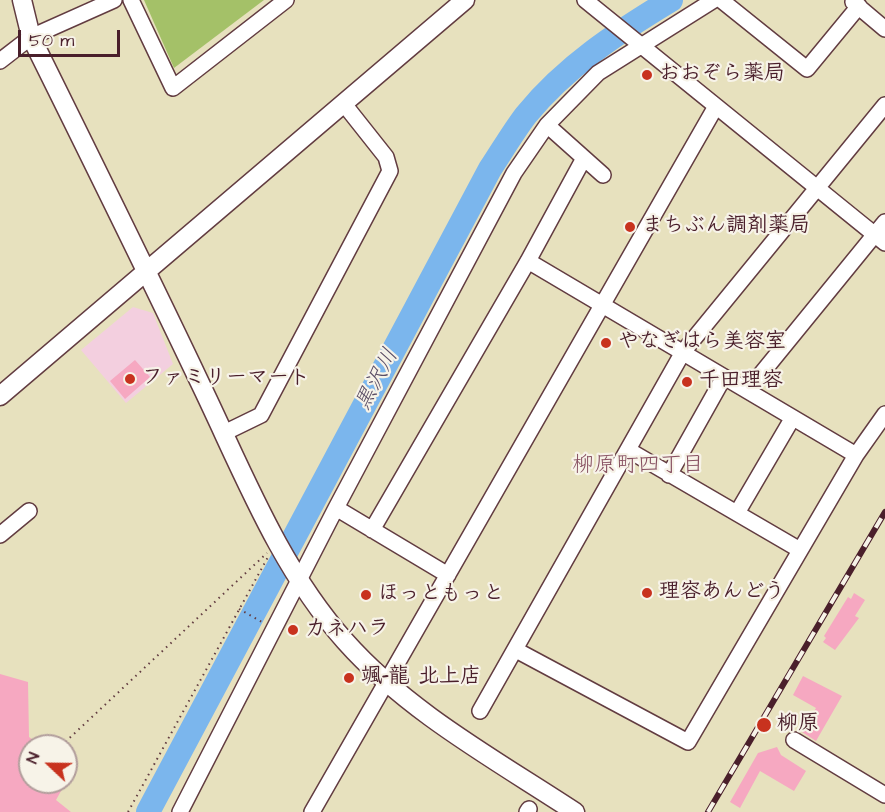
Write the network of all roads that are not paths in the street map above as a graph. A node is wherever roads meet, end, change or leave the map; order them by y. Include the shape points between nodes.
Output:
1 (22, 0) edge
2 (114, 0) edge
3 (131, 0) edge
4 (286, 0) edge
5 (465, 0) edge
6 (585, 0) edge
7 (714, 0) edge
8 (721, 0) edge
9 (855, 3) edge
10 (885, 29) edge
11 (31, 37) junction
12 (637, 43) junction
13 (0, 62) edge
14 (344, 104) junction
15 (885, 105) edge
16 (715, 108) junction
17 (547, 125) junction
18 (584, 158) junction
19 (603, 175) dead end
20 (815, 188) junction
21 (885, 222) edge
22 (880, 239) edge
23 (528, 261) junction
24 (146, 270) junction
25 (603, 306) junction
26 (683, 352) junction
27 (724, 377) junction
28 (748, 390) junction
29 (0, 396) edge
30 (885, 414) edge
31 (792, 419) junction
32 (224, 433) junction
33 (630, 451) junction
34 (856, 455) junction
35 (669, 475) junction
36 (336, 508) junction
37 (29, 510) dead end
38 (737, 513) junction
39 (372, 530) junction
40 (0, 535) edge
41 (800, 550) junction
42 (448, 575) junction
43 (298, 577) junction
44 (516, 650) junction
45 (386, 683) junction
46 (480, 711) dead end
47 (794, 740) dead end
48 (885, 795) edge
49 (180, 812) edge
50 (312, 812) edge
51 (575, 812) edge

1 - 11 street
2 - 11 street
3 - 4 street via 173,88
5 - 14 street
6 - 12 street
7 - 12 street
8 - 9 street via 807,69
9 - 10 street
11 - 13 street
11 - 24 street
12 - 16 street
12 - 17 street via 598,73
14 - 24 street
14 - 32 street via 386,157 390,171 261,415
15 - 20 street
16 - 20 street
16 - 25 street
17 - 18 street
17 - 36 street via 514,173
18 - 19 street
18 - 23 street
20 - 22 street
20 - 26 street
21 - 22 street
22 - 28 street
23 - 25 street
23 - 39 street
24 - 29 street
24 - 32 street
25 - 26 street
25 - 42 street
26 - 27 street
26 - 33 street
27 - 28 street
27 - 35 street
28 - 31 street
30 - 34 street
31 - 34 street
31 - 38 street
32 - 43 street via 276,541
33 - 35 street
33 - 44 street
34 - 41 street
35 - 38 street
36 - 39 street
36 - 43 street
37 - 40 street
38 - 41 street
39 - 42 street
41 - 44 street via 688,742
42 - 45 street
43 - 45 street via 345,641
43 - 49 street
44 - 46 street
45 - 50 street
45 - 51 street
47 - 48 street

